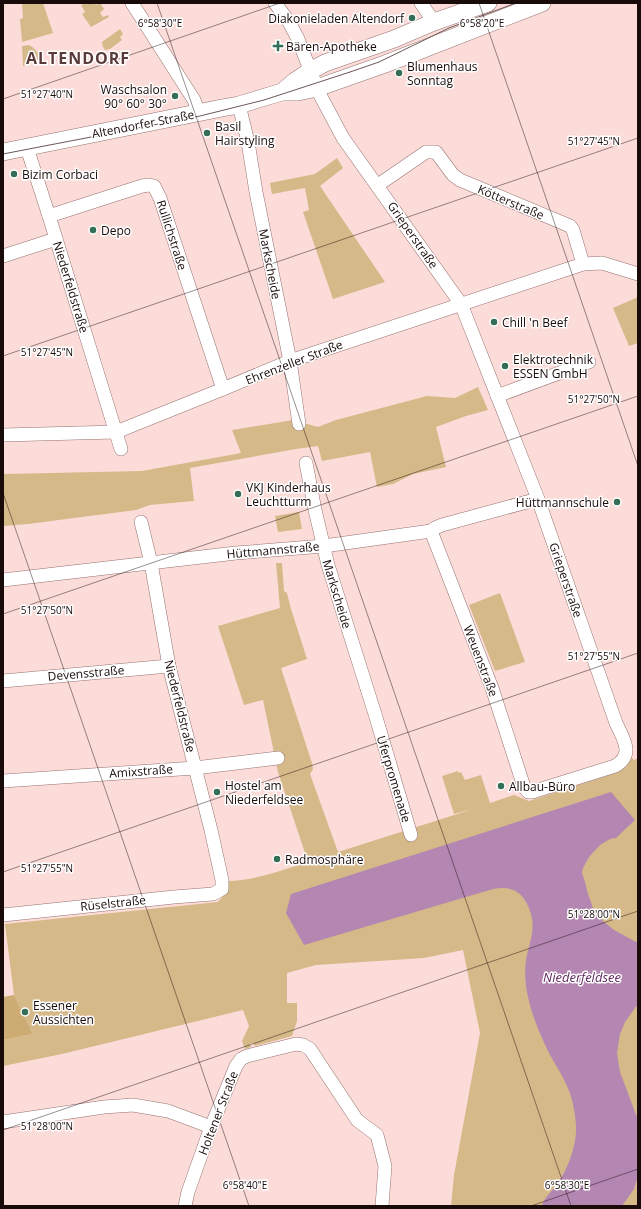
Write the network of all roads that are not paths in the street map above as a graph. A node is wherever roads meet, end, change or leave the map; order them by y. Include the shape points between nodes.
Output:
1 (132, 3) edge
2 (275, 3) edge
3 (421, 3) edge
4 (488, 3) edge
5 (537, 4) edge
6 (434, 22) junction
7 (314, 80) junction
8 (239, 105) junction
9 (199, 113) junction
10 (26, 148) junction
11 (3, 152) edge
12 (378, 186) junction
13 (49, 216) junction
14 (56, 239) junction
15 (3, 256) edge
16 (583, 264) junction
17 (638, 274) edge
18 (461, 304) junction
19 (290, 361) junction
20 (589, 362) dead end
21 (223, 389) junction
22 (497, 396) junction
23 (299, 424) dead end
24 (116, 432) junction
25 (3, 435) edge
26 (121, 450) dead end
27 (306, 463) dead end
28 (538, 499) junction
29 (141, 522) dead end
30 (431, 531) junction
31 (324, 546) junction
32 (151, 563) junction
33 (3, 580) edge
34 (169, 666) junction
35 (3, 681) edge
36 (378, 723) joint
37 (278, 758) dead end
38 (195, 768) junction
39 (3, 781) edge
40 (528, 792) joint
41 (411, 835) dead end
42 (222, 888) joint
43 (3, 915) edge
44 (3, 1122) edge
45 (211, 1127) junction
46 (186, 1206) edge
47 (382, 1206) edge

1 - 9 street via 194,100
2 - 7 street, Grieperstraße via 298,39
3 - 6 street
4 - 6 main road, Altendorfer Straße
5 - 7 main road, Altendorfer Straße via 385,64
6 - 7 main road, Altendorfer Straße via 326,63
7 - 8 main road, Altendorfer Straße via 298,92 282,92
7 - 12 street, Grieperstraße via 343,138
8 - 9 main road, Altendorfer Straße
8 - 19 street, Markscheide
9 - 10 main road, Altendorfer Straße
10 - 11 main road, Altendorfer Straße
10 - 13 street, Niederfeldstraße
12 - 16 street, Kötterstraße via 426,152 436,152 453,176 460,180 570,226
12 - 18 street, Grieperstraße
13 - 14 street, Niederfeldstraße
13 - 21 street, Rullichstraße via 142,186 154,186
14 - 15 street
14 - 24 street, Niederfeldstraße
16 - 17 street via 602,263
16 - 18 street, Ehrenzeller Straße
18 - 19 street, Ehrenzeller Straße
18 - 22 street, Grieperstraße
19 - 21 street, Ehrenzeller Straße
19 - 23 street, Markscheide
20 - 22 street
21 - 24 street, Ehrenzeller Straße
22 - 28 street, Grieperstraße
24 - 25 street, Ehrenzeller Straße
24 - 26 street, Niederfeldstraße
27 - 31 street, Markscheide
28 - 30 street, Hüttmannstraße via 442,525
28 - 40 street, Grieperstraße via 627,749 626,756 620,764
29 - 32 street, Niederfeldstraße
30 - 31 street, Hüttmannstraße
30 - 40 street, Weuenstraße via 492,688 524,787
31 - 32 street, Hüttmannstraße
31 - 36 street, Markscheide
32 - 33 street, Hüttmannstraße
32 - 34 street, Niederfeldstraße
34 - 35 street, Devensstraße
34 - 38 street, Niederfeldstraße
36 - 41 street, Uferpromenade
37 - 38 street, Amixstraße
38 - 39 street, Amixstraße
38 - 42 street, Niederfeldstraße via 221,873
42 - 43 street, Rüselstraße via 213,894
44 - 45 street via 133,1105 168,1111
45 - 46 street, Holtener Straße via 188,1192
45 - 47 street, Holtener Straße via 241,1059 291,1045 303,1045 310,1049 357,1120 377,1135 385,1166

